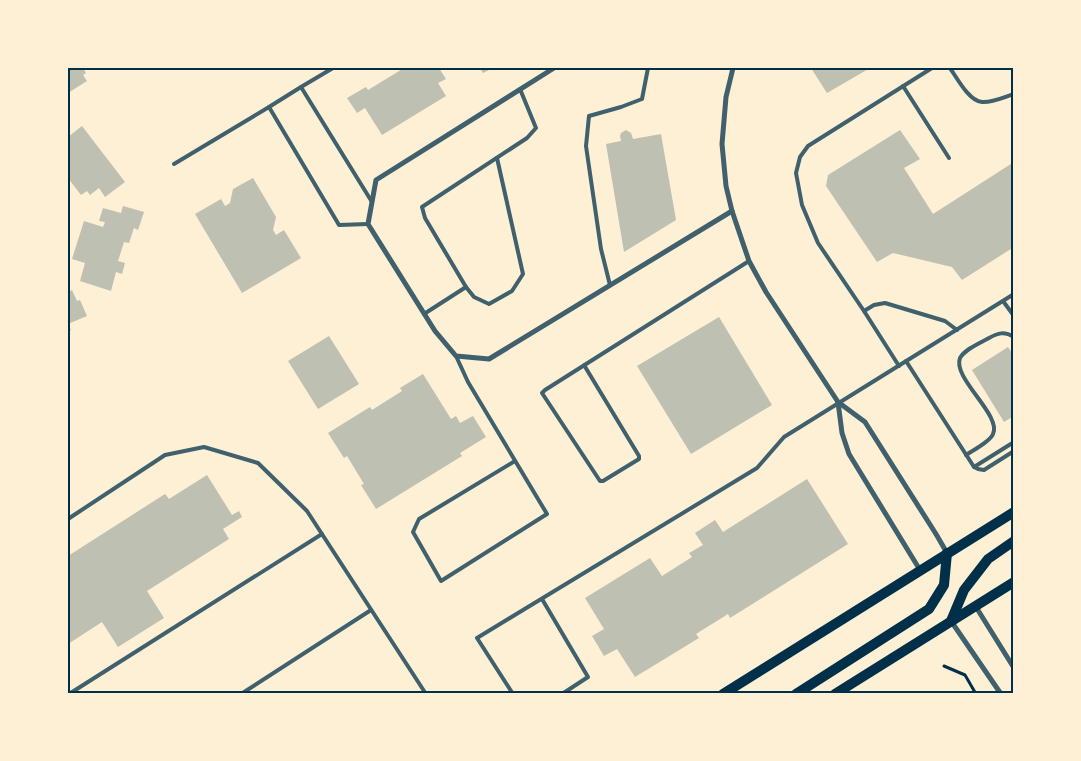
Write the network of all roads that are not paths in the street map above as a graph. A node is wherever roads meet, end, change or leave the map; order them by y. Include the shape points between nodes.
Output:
1 (333, 68) edge
2 (554, 68) edge
3 (648, 68) edge
4 (733, 68) edge
5 (932, 68) edge
6 (950, 68) edge
7 (903, 86) junction
8 (302, 87) junction
9 (520, 89) junction
10 (1014, 94) edge
11 (269, 108) junction
12 (497, 158) junction
13 (949, 158) dead end
14 (174, 164) dead end
15 (372, 202) junction
16 (732, 211) junction
17 (368, 224) junction
18 (749, 261) junction
19 (610, 285) junction
20 (466, 288) junction
21 (1014, 294) edge
22 (1003, 300) junction
23 (864, 311) junction
24 (424, 314) junction
25 (1014, 316) edge
26 (957, 330) junction
27 (1014, 337) edge
28 (456, 356) junction
29 (906, 361) junction
30 (584, 365) junction
31 (898, 366) junction
32 (838, 402) junction
33 (1014, 442) edge
34 (1014, 451) edge
35 (966, 455) junction
36 (516, 461) junction
37 (974, 467) junction
38 (1014, 512) edge
39 (68, 519) edge
40 (322, 534) junction
41 (1014, 542) edge
42 (947, 553) junction
43 (920, 570) junction
44 (1014, 582) edge
45 (542, 599) junction
46 (975, 606) junction
47 (371, 610) junction
48 (951, 621) junction
49 (1014, 668) edge
50 (250, 687) junction
51 (69, 694) edge
52 (241, 694) edge
53 (254, 694) edge
54 (426, 694) edge
55 (513, 694) edge
56 (562, 694) edge
57 (723, 694) edge
58 (796, 694) edge
59 (835, 694) edge
60 (1001, 694) edge

1 - 8 lane
2 - 9 street
3 - 19 lane via 642,99 589,116 586,146 601,249
4 - 16 street via 726,97 722,144
5 - 7 lane
6 - 10 lane via 973,99 982,102
7 - 13 lane
7 - 23 lane via 808,146 800,157 796,173 802,205 818,243
8 - 11 lane
8 - 15 lane
9 - 12 lane via 536,128
9 - 15 street via 376,180
11 - 14 lane
11 - 17 lane via 339,225
12 - 20 lane via 422,207 425,218
12 - 20 lane via 524,274 512,291 489,304 474,297
15 - 17 street
16 - 18 street
16 - 19 street
17 - 24 street
18 - 30 lane
18 - 32 street
19 - 28 street via 489,359
20 - 24 lane
21 - 22 lane
22 - 25 lane
22 - 26 lane
23 - 26 lane via 885,303 945,321
23 - 31 lane
24 - 28 street
26 - 29 lane
27 - 35 lane via 998,333 966,351 960,358 959,367 994,426 994,434
28 - 36 lane
29 - 31 lane
29 - 35 lane
30 - 30 lane via 542,393 603,481 639,456
31 - 32 lane
32 - 42 street via 865,422
32 - 43 street via 842,433 849,454
32 - 45 lane via 784,436 757,468
33 - 37 lane
34 - 37 lane via 984,470
35 - 37 lane
36 - 36 lane via 548,514 441,582 413,532 419,519
38 - 42 main road
39 - 40 lane via 165,455 204,447 258,463 307,510
40 - 47 lane
40 - 51 lane
41 - 48 main road via 988,559 964,590
42 - 43 main road
42 - 58 main road via 944,585 929,609
43 - 57 main road
44 - 46 main road
45 - 55 lane via 477,638
45 - 56 lane via 588,676
46 - 48 main road
46 - 49 street
47 - 50 lane
47 - 54 lane
48 - 59 main road
48 - 60 street
50 - 52 lane
50 - 53 lane

